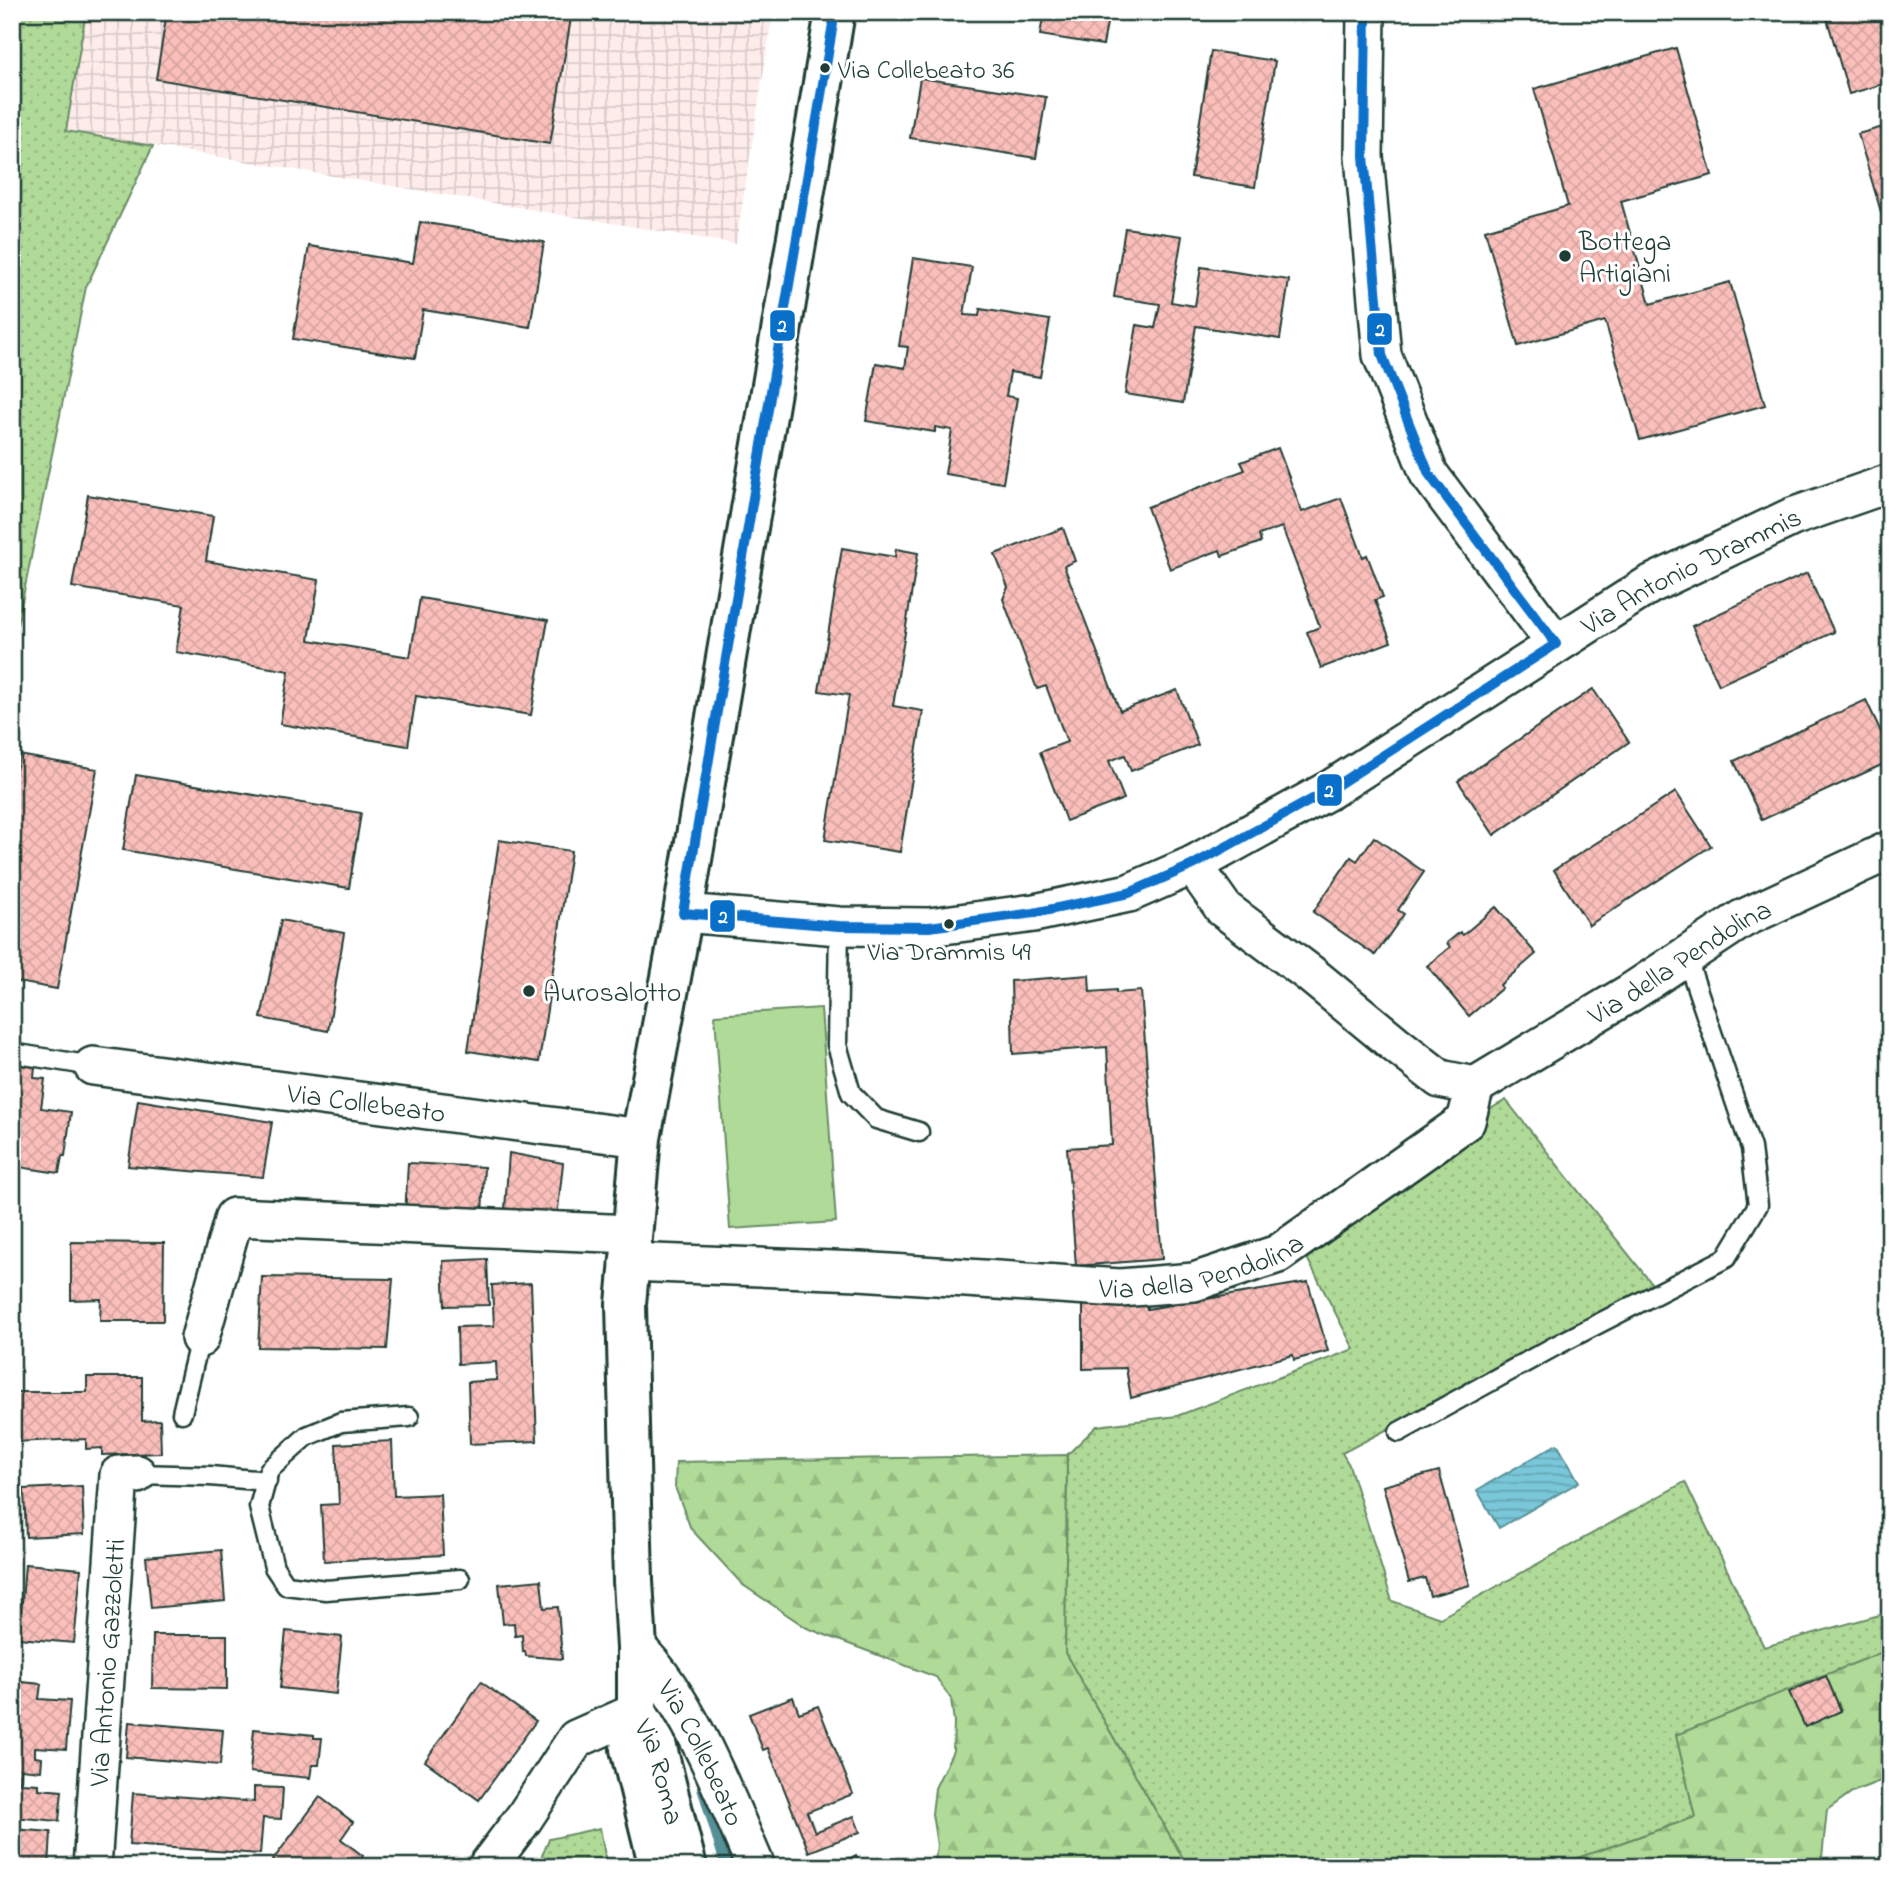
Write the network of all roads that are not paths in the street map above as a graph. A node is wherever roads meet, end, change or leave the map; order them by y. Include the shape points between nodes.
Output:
1 (835, 12) edge
2 (1366, 12) edge
3 (1890, 483) edge
4 (1556, 643) junction
5 (1890, 850) edge
6 (1193, 865) junction
7 (683, 913) junction
8 (839, 926) junction
9 (1686, 956) junction
10 (12, 1053) edge
11 (93, 1066) joint
12 (1475, 1086) junction
13 (919, 1132) dead end
14 (640, 1138) junction
15 (630, 1248) junction
16 (200, 1338) joint
17 (182, 1413) dead end
18 (409, 1417) dead end
19 (1399, 1432) dead end
20 (136, 1474) joint
21 (267, 1481) junction
22 (460, 1579) dead end
23 (637, 1648) junction
24 (637, 1712) junction
25 (93, 1867) edge
26 (487, 1867) edge
27 (659, 1867) edge
28 (687, 1867) edge
29 (756, 1867) edge

1 - 7 street, Via Collebeato
2 - 4 street via 1364,156 1382,355 1429,474
3 - 4 street, Via Antonio Drammis via 1793,517 1649,584
4 - 6 street, Via Antonio Drammis via 1331,789
5 - 9 street, Via della Pendolina via 1742,919
6 - 8 street, Via Antonio Drammis via 1129,893 1034,913 929,927
6 - 12 street via 1224,909 1394,1043 1440,1079
7 - 8 street, Via Antonio Drammis
7 - 14 street, Via Collebeato
8 - 13 lane via 837,1045 850,1093 876,1119
9 - 12 street, Via della Pendolina
9 - 19 lane via 1751,1148 1758,1205 1733,1248 1726,1258
10 - 11 lane
11 - 14 street, Via Collebeato
12 - 15 street, Via della Pendolina via 1466,1121 1278,1254 1194,1282 1120,1287 859,1271
14 - 15 street, Via Collebeato
15 - 16 street via 234,1217
15 - 23 street, Via Collebeato via 626,1304
16 - 17 lane
18 - 21 lane via 341,1422 307,1436 270,1470
20 - 21 lane
20 - 25 street, Via Antonio Gazzoletti via 119,1475
21 - 22 lane via 259,1507 274,1567 286,1584 326,1590
23 - 24 street, Via Collebeato
23 - 29 street, Via Collebeato via 656,1666 685,1714
24 - 26 street via 576,1739
24 - 27 street, Via Roma via 629,1749
24 - 28 street, Via Roma via 656,1744

